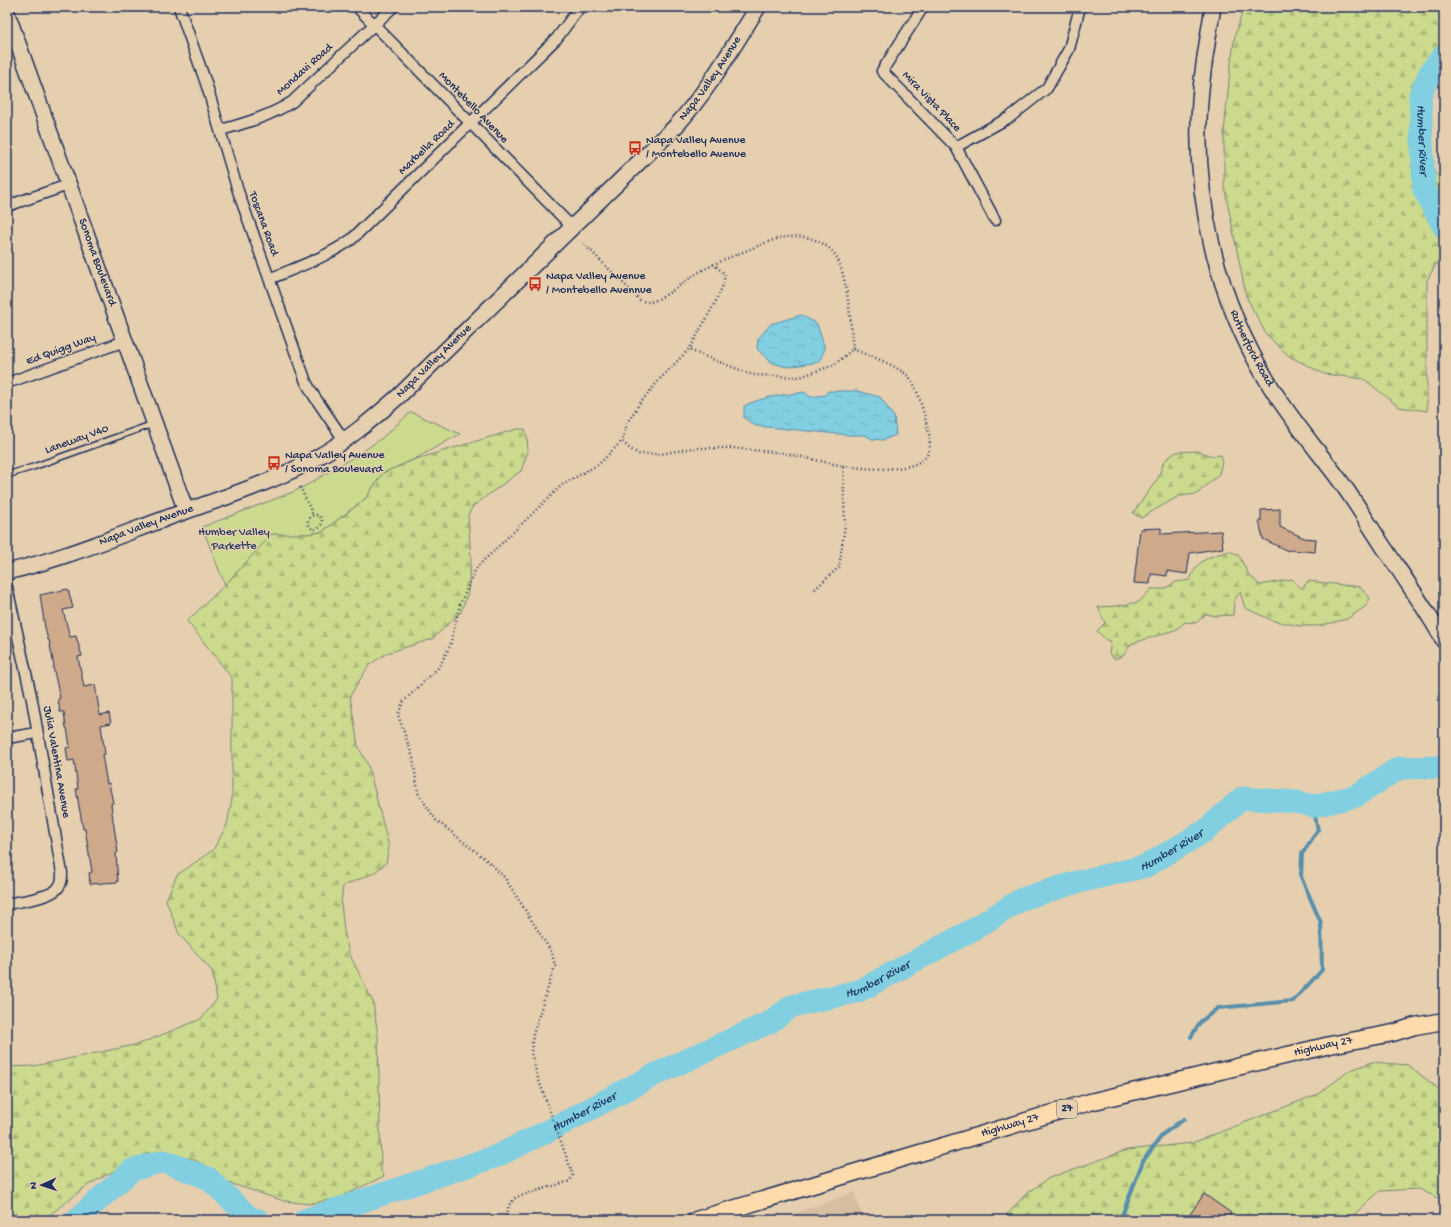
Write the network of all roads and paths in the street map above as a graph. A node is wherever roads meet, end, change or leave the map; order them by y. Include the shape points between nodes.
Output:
1 (179, 7) edge
2 (357, 7) edge
3 (392, 7) edge
4 (580, 7) edge
5 (758, 7) edge
6 (923, 7) edge
7 (1080, 7) edge
8 (1213, 7) edge
9 (7, 13) edge
10 (374, 24) junction
11 (470, 124) junction
12 (221, 130) junction
13 (956, 147) junction
14 (68, 185) junction
15 (7, 206) edge
16 (995, 220) dead end
17 (572, 227) junction
18 (583, 243) dead end
19 (713, 264) junction
20 (269, 279) junction
21 (125, 341) junction
22 (690, 348) junction
23 (853, 349) junction
24 (7, 383) edge
25 (154, 424) junction
26 (344, 440) junction
27 (622, 440) junction
28 (843, 466) junction
29 (7, 475) edge
30 (300, 487) dead end
31 (186, 511) junction
32 (313, 515) junction
33 (7, 572) edge
34 (7, 587) edge
35 (814, 590) dead end
36 (1444, 641) edge
37 (37, 733) junction
38 (7, 738) edge
39 (7, 904) edge
40 (1444, 1021) edge
41 (506, 1220) edge
42 (696, 1220) edge

1 - 12 street, Toscana Road
2 - 10 street, Montebello Avenue
3 - 10 street, Mondavi Road
4 - 11 street, Marbella Road via 557,38
5 - 17 street, Napa Valley Avenue via 685,117
6 - 13 street, Mira Vista Place via 882,72
7 - 13 street via 1069,49 1046,88 1010,117
8 - 36 street, Rutherford Road via 1200,101 1200,169 1212,244 1229,302 1268,383 1346,489
9 - 14 street, Sonoma Boulevard
10 - 11 street, Montebello Avenue
10 - 12 street, Mondavi Road via 292,102 258,119
11 - 17 street, Montebello Avenue
11 - 20 street, Marbella Road via 352,239 316,260
12 - 20 street, Toscana Road via 238,191
13 - 16 street, Mira Vista Place
14 - 15 street
14 - 21 street, Sonoma Boulevard
17 - 26 street, Napa Valley Avenue via 400,394
18 - 19 path via 640,300 650,302
19 - 22 path via 725,274 723,285
19 - 23 path via 767,242 787,237 807,237 828,247 837,258 843,278
20 - 26 street, Toscana Road via 306,382
21 - 24 street, Ed Quigg Way
21 - 25 street, Sonoma Boulevard
22 - 23 path via 694,352 753,375 800,377 834,365
22 - 27 path via 640,403 627,423
23 - 28 path via 894,366 908,376 918,394 930,436 929,450 925,459 914,465 879,469
25 - 29 lane, Laneway V40
25 - 31 street, Sonoma Boulevard
26 - 31 street, Napa Valley Avenue via 292,470
27 - 28 path via 638,454 661,454 692,448 731,448 784,452
27 - 41 path via 599,464 562,485 477,566 460,604 450,646 439,667 403,702 398,715 413,758 418,793 436,820 505,878 552,952 555,966 533,1034 531,1053 573,1175 570,1181 516,1196 508,1205
28 - 35 path via 845,525 839,567
30 - 32 path
31 - 33 street, Napa Valley Avenue via 78,551
32 - 32 path via 308,520 308,525 318,529 322,520 319,516
34 - 37 street, Julia Valentina Avenue
37 - 38 street
37 - 39 street, Julia Valentina Avenue via 62,882 50,894
40 - 42 main road, Highway 27 / 27 via 1330,1045 1090,1102

